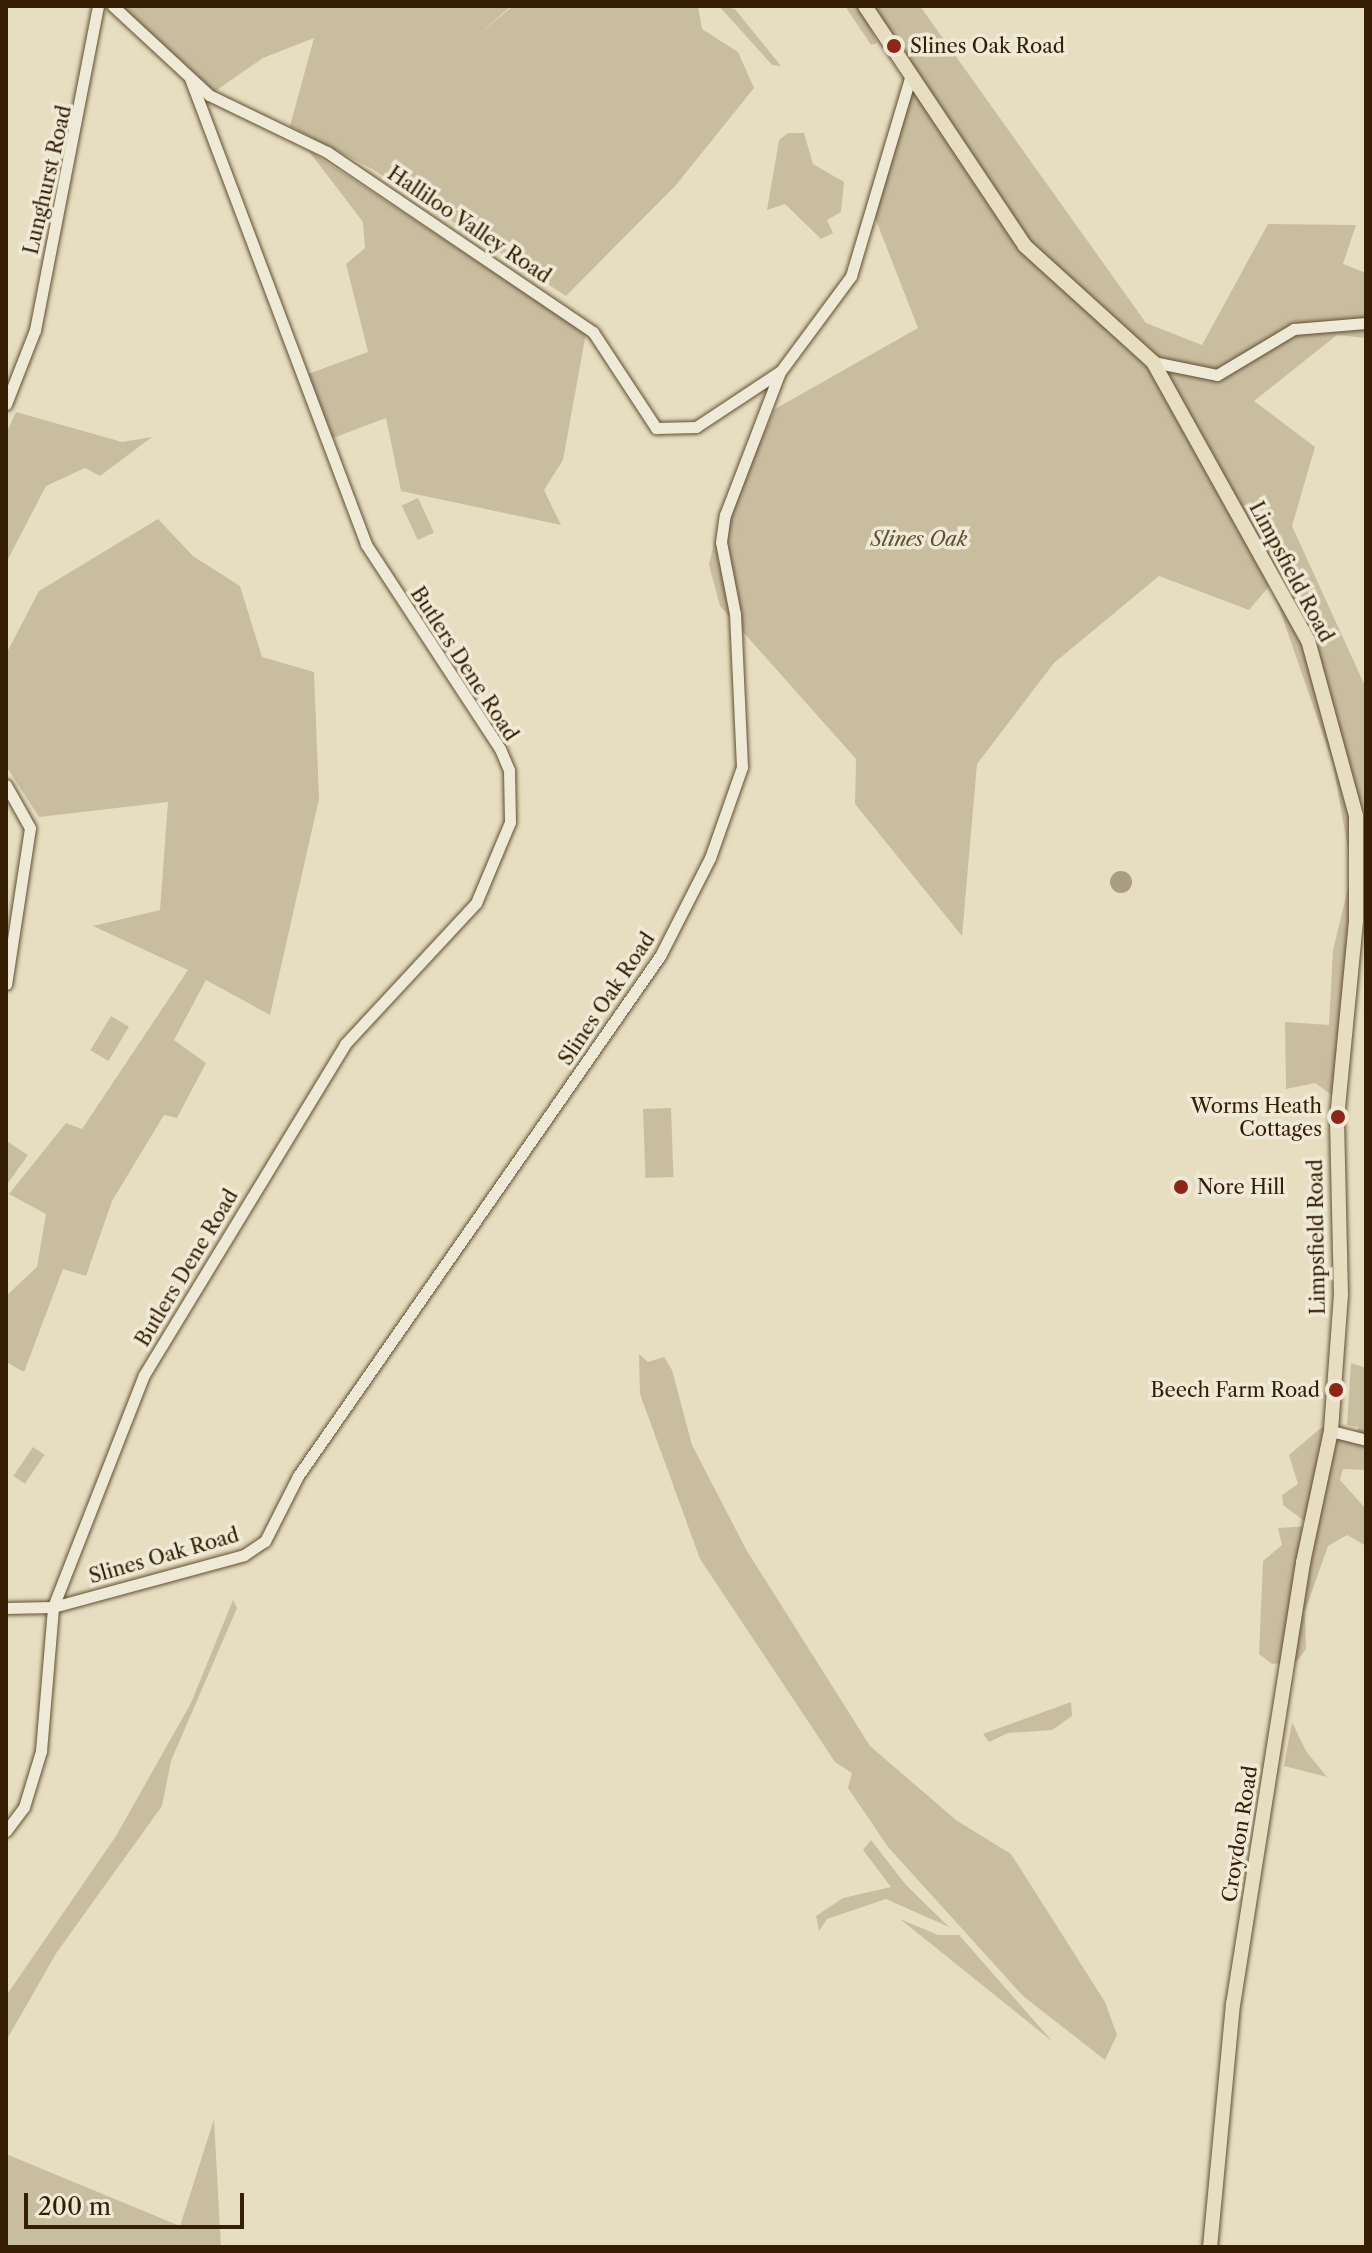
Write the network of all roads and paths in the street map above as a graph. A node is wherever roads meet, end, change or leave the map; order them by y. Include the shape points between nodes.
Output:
1 (98, 6) edge
2 (113, 6) edge
3 (865, 6) edge
4 (910, 78) junction
5 (190, 79) junction
6 (1366, 323) edge
7 (1153, 362) junction
8 (767, 388) junction
9 (6, 404) edge
10 (6, 785) edge
11 (6, 984) edge
12 (1331, 1431) junction
13 (1366, 1440) edge
14 (53, 1607) junction
15 (6, 1608) edge
16 (6, 1831) edge
17 (1210, 2247) edge

1 - 9 street, Lunghurst Road via 35,330
2 - 5 street, Halliloo Valley Road
3 - 4 main road
4 - 7 main road, Limpsfield Road via 1025,246
4 - 8 street, Slines Oak Road via 851,276
5 - 8 street, Halliloo Valley Road via 261,124 327,152 593,332 656,428 696,427
5 - 14 street, Butlers Dene Road via 366,544 500,749 511,807 501,853 476,903 345,1044 160,1344
6 - 7 street via 1294,329 1217,375
7 - 12 main road, Limpsfield Road via 1308,640 1356,816 1356,921 1337,1120 1341,1294
8 - 14 street, Slines Oak Road via 721,542 735,614 742,767 710,858 654,966 298,1476 265,1541 244,1555
10 - 11 street via 30,828
12 - 13 street
12 - 17 main road, Croydon Road via 1303,1563 1233,2004
14 - 15 street, Slines Oak Road
14 - 16 street, Butlers Dene Road via 41,1751 24,1807

